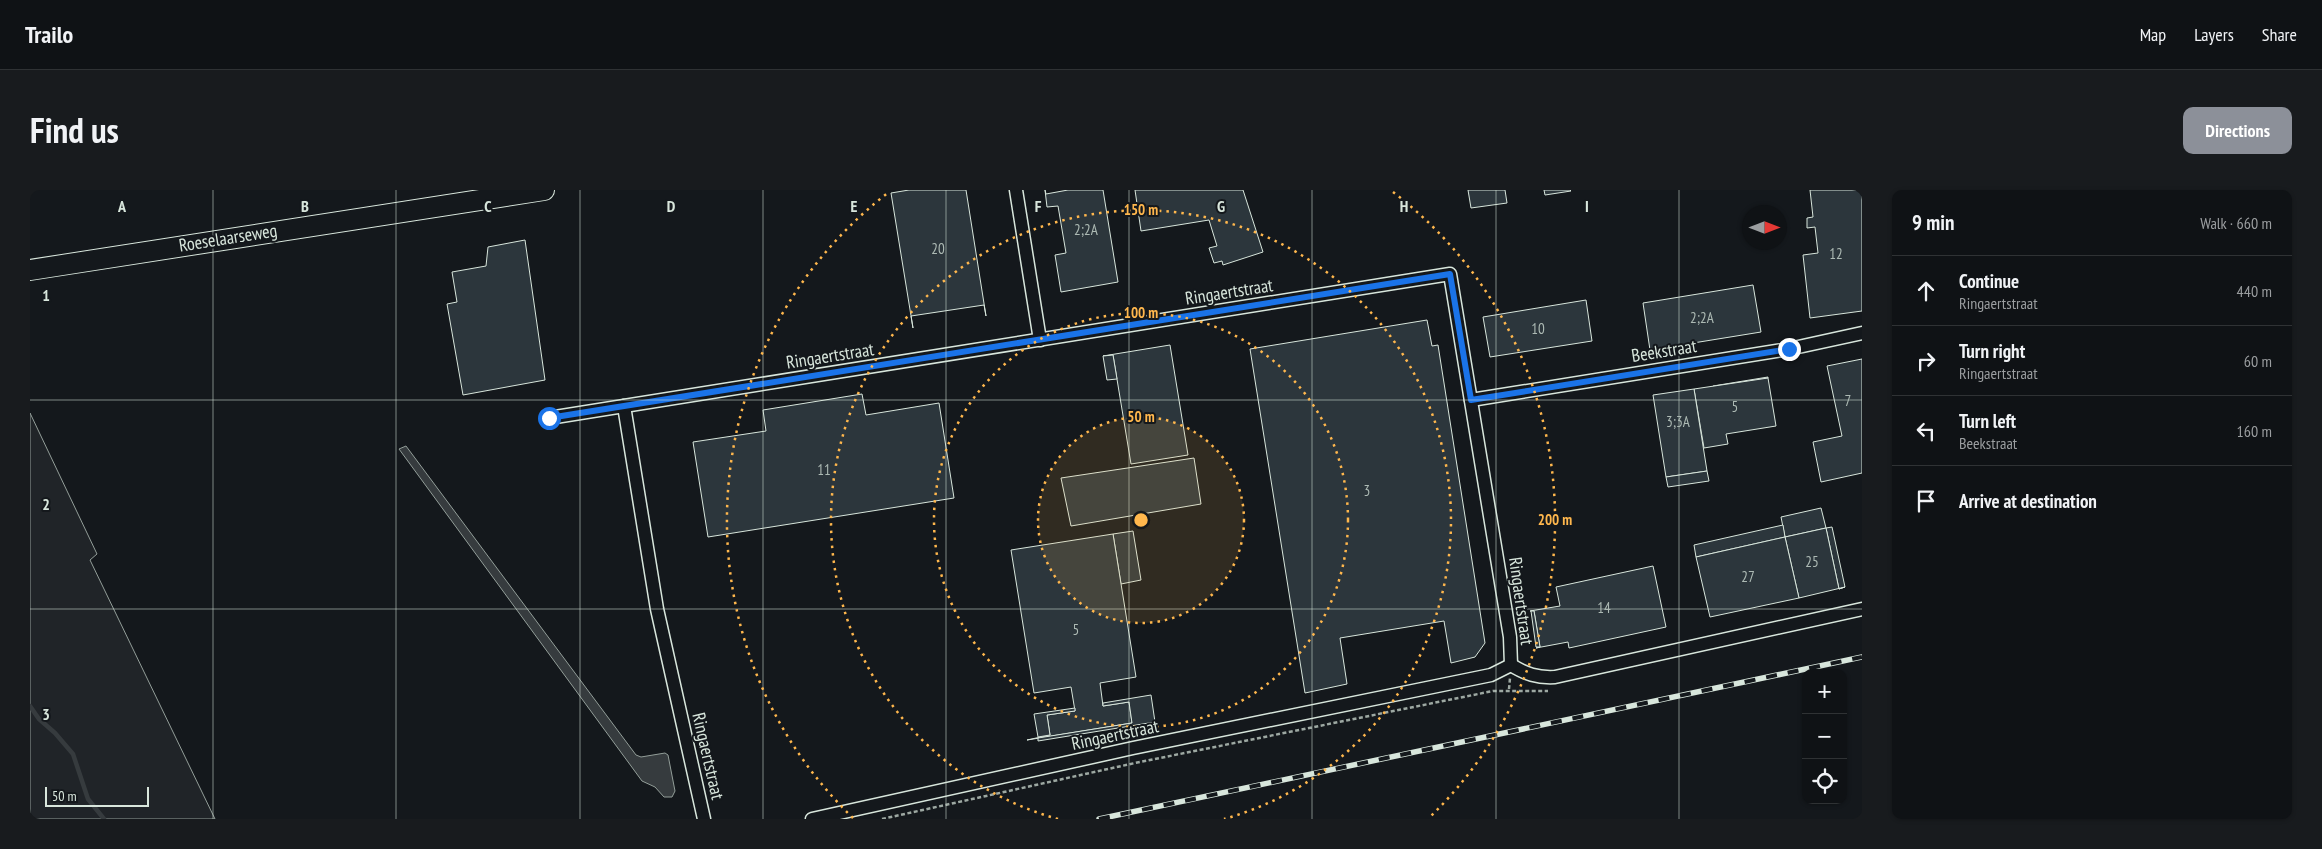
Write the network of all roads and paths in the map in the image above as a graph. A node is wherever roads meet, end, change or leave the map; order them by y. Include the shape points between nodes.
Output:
1 (544, 190) edge
2 (1016, 190) edge
3 (30, 270) edge
4 (1862, 333) edge
5 (1040, 340) junction
6 (1471, 400) junction
7 (624, 406) junction
8 (549, 418) dead end
9 (1862, 609) edge
10 (1511, 665) junction
11 (1550, 691) dead end
12 (704, 819) edge
13 (812, 819) edge
14 (882, 819) edge

1 - 3 main road, Roeselaarseweg
2 - 5 street
4 - 6 street, Beekstraat via 1789,349
5 - 6 street, Ringaertstraat via 1450,274
5 - 7 street, Ringaertstraat
6 - 10 street, Ringaertstraat via 1510,637
7 - 8 street, Ringaertstraat
7 - 12 street, Ringaertstraat via 657,608
9 - 10 street via 1555,677 1540,678
10 - 13 street, Ringaertstraat via 1491,675 1133,748
11 - 14 path via 1493,690 1135,763

